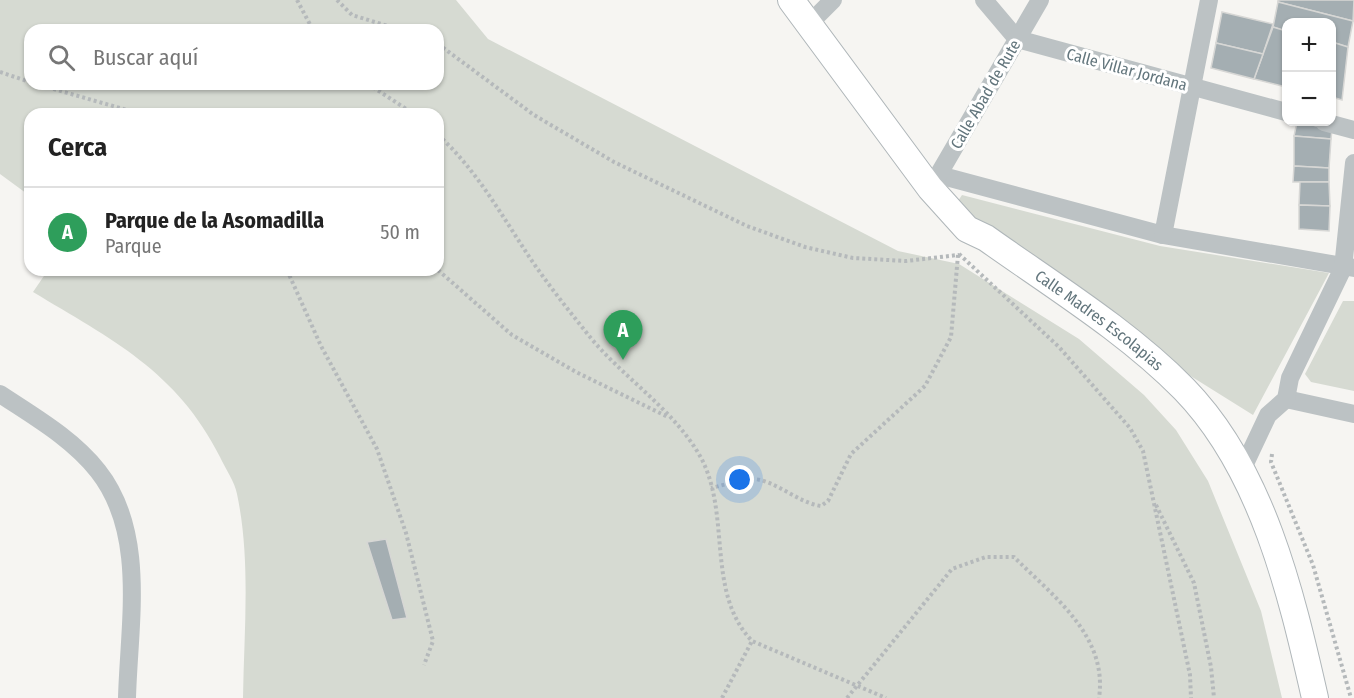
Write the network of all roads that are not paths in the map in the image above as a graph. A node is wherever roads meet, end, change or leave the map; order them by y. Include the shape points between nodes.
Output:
1 (791, 0) edge
2 (833, 0) edge
3 (984, 0) edge
4 (1040, 0) edge
5 (1209, 0) edge
6 (809, 24) junction
7 (1017, 39) junction
8 (1191, 86) junction
9 (1282, 110) edge
10 (1336, 125) edge
11 (1354, 130) edge
12 (1354, 163) edge
13 (935, 181) junction
14 (1163, 235) junction
15 (1349, 268) edge
16 (0, 394) edge
17 (1286, 399) junction
18 (1354, 414) edge
19 (1243, 468) junction
20 (127, 698) edge
21 (1315, 698) edge

1 - 6 street, Calle Madres Escolapias
2 - 6 street
3 - 7 street
4 - 7 street, Calle Abad de Rute
5 - 8 street
6 - 13 street, Calle Madres Escolapias
7 - 8 street, Calle Villar Jordana
7 - 13 street, Calle Abad de Rute
8 - 9 street, Calle Villar Jordana
8 - 14 street
10 - 11 street
12 - 15 street
13 - 14 street
13 - 19 street, Calle Madres Escolapias via 967,229 986,238 1143,351 1185,390
14 - 15 street
15 - 17 street via 1290,378
16 - 20 street via 76,449 97,470 117,502 129,540 131,564
17 - 18 street
17 - 19 street via 1268,415
19 - 21 street, Calle Madres Escolapias via 1295,610

